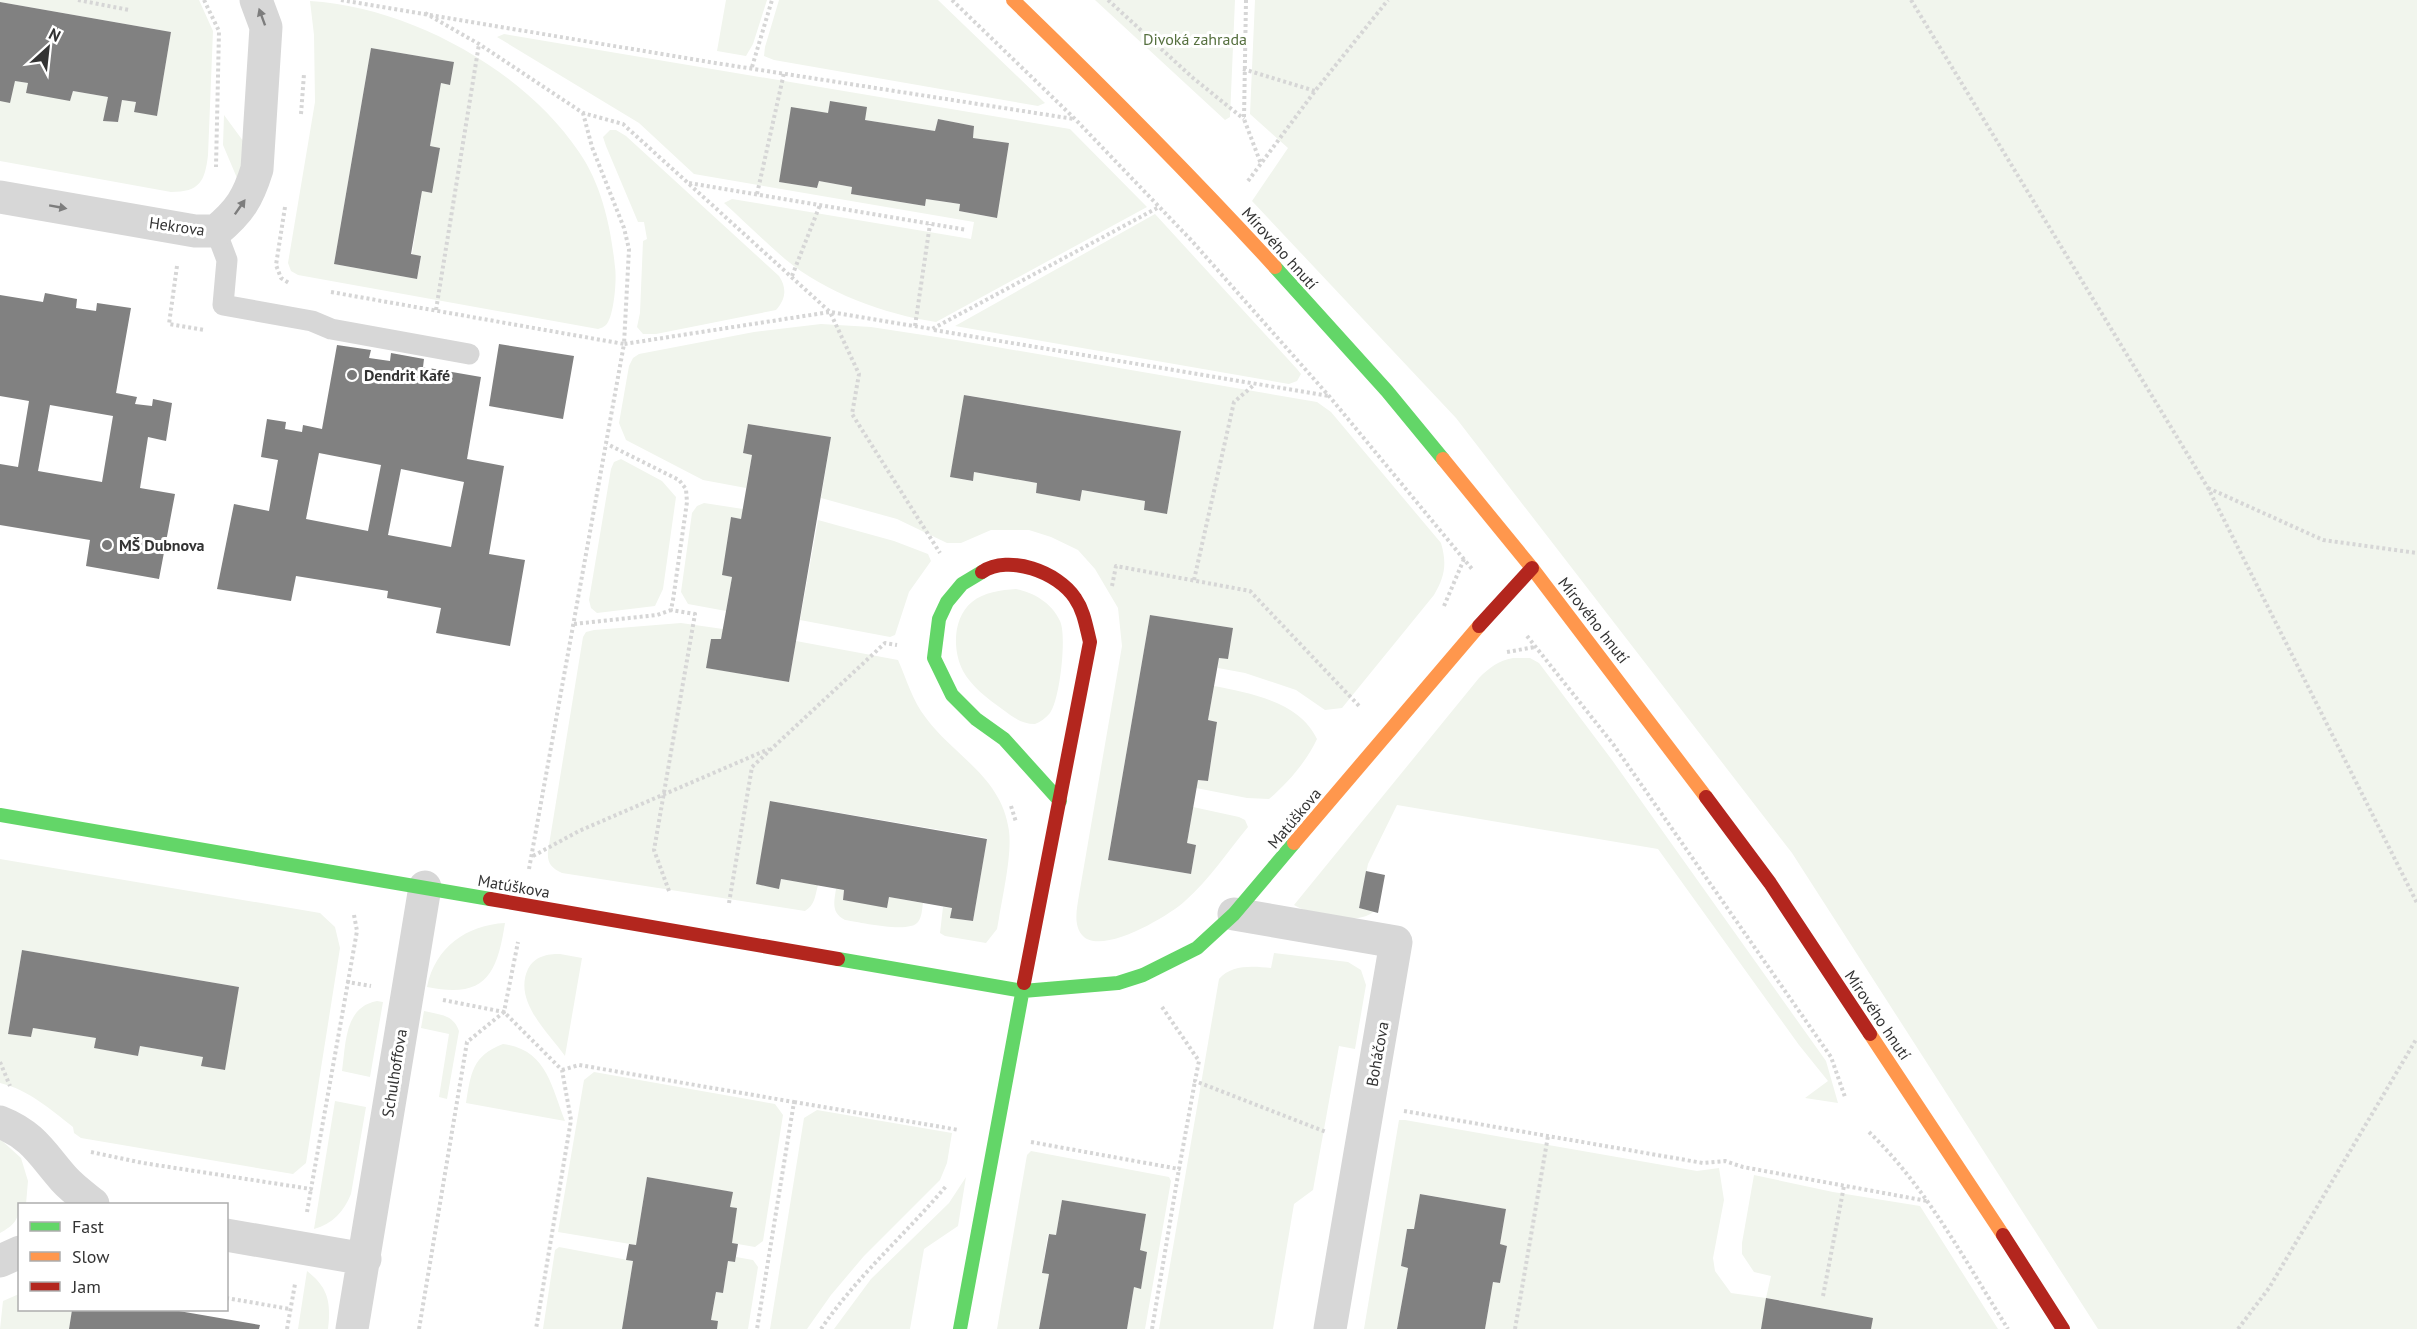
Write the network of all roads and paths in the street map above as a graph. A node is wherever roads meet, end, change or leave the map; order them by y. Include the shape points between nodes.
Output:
1 (78, 0) edge
2 (204, 0) edge
3 (256, 0) edge
4 (341, 0) edge
5 (772, 0) edge
6 (952, 0) edge
7 (1013, 0) edge
8 (1108, 0) edge
9 (1246, 0) edge
10 (1389, 0) edge
11 (1911, 0) edge
12 (103, 2) edge
13 (129, 10) dead end
14 (425, 13) junction
15 (479, 44) junction
16 (304, 66) dead end
17 (752, 67) junction
18 (1243, 69) junction
19 (784, 73) junction
20 (1315, 91) junction
21 (583, 112) junction
22 (1075, 119) junction
23 (1244, 119) junction
24 (300, 121) dead end
25 (1261, 164) junction
26 (216, 170) dead end
27 (1247, 182) dead end
28 (688, 183) junction
29 (757, 194) junction
30 (287, 196) dead end
31 (0, 197) edge
32 (820, 205) junction
33 (1159, 207) junction
34 (930, 224) junction
35 (967, 230) dead end
36 (216, 231) junction
37 (172, 261) dead end
38 (792, 276) junction
39 (294, 286) dead end
40 (326, 292) dead end
41 (436, 310) junction
42 (830, 312) junction
43 (915, 326) junction
44 (932, 329) junction
45 (213, 332) dead end
46 (624, 344) junction
47 (469, 354) dead end
48 (1256, 383) junction
49 (1329, 396) junction
50 (607, 444) junction
51 (2208, 489) junction
52 (2417, 553) edge
53 (944, 559) dead end
54 (1464, 559) junction
55 (1532, 568) junction
56 (1472, 569) dead end
57 (1194, 580) junction
58 (1111, 593) dead end
59 (1444, 606) dead end
60 (671, 610) junction
61 (574, 624) junction
62 (1527, 636) dead end
63 (904, 646) dead end
64 (1368, 699) dead end
65 (1360, 708) junction
66 (1353, 717) dead end
67 (772, 747) junction
68 (662, 796) junction
69 (1060, 801) junction
70 (0, 815) edge
71 (532, 856) junction
72 (528, 876) dead end
73 (425, 887) junction
74 (673, 900) dead end
75 (2417, 903) edge
76 (728, 909) dead end
77 (1233, 914) junction
78 (1143, 975) junction
79 (348, 982) dead end
80 (1023, 991) junction
81 (2417, 1038) edge
82 (0, 1062) edge
83 (562, 1070) junction
84 (11, 1088) dead end
85 (1845, 1097) dead end
86 (1368, 1105) junction
87 (0, 1122) edge
88 (1869, 1132) dead end
89 (1334, 1135) dead end
90 (1548, 1136) junction
91 (87, 1151) dead end
92 (1179, 1169) dead end
93 (949, 1183) dead end
94 (1844, 1186) junction
95 (1928, 1201) junction
96 (92, 1203) edge
97 (228, 1235) edge
98 (18, 1253) edge
99 (365, 1259) junction
100 (0, 1261) edge
101 (1823, 1296) dead end
102 (228, 1298) edge
103 (290, 1309) dead end
104 (352, 1329) edge
105 (419, 1329) edge
106 (536, 1329) edge
107 (757, 1329) edge
108 (821, 1329) edge
109 (960, 1329) edge
110 (1152, 1329) edge
111 (1330, 1329) edge
112 (1515, 1329) edge
113 (2008, 1329) edge
114 (2063, 1329) edge
115 (2238, 1329) edge

1 - 12 path
2 - 26 path via 219,31
36 -> 3 street, Hekrova via 243,206 257,169 266,27
4 - 14 path
5 - 17 path
6 - 22 path
7 - 55 street, Mírového hnutí via 1222,209 1387,391
8 - 23 path
9 - 18 path
10 - 20 path
11 - 51 path
12 - 13 path
14 - 15 path
14 - 17 path
15 - 21 path
15 - 41 path
16 - 24 path
17 - 19 path
18 - 20 path
18 - 23 path
19 - 22 path
19 - 29 path
20 - 25 path
21 - 28 path via 623,124
21 - 46 path via 629,249
22 - 33 path
23 - 25 path
25 - 27 path
28 - 29 path
28 - 38 path
29 - 32 path
30 - 39 path via 276,266 281,278
31 -> 36 street, Hekrova via 195,231
32 - 34 path
32 - 38 path
33 - 44 path
33 - 49 path
34 - 35 path
34 - 43 path
36 - 47 lane via 227,260 223,305
37 - 45 path via 178,266 169,324
38 - 42 path
40 - 41 path
41 - 46 path
42 - 43 path
42 - 46 path
42 - 53 path via 860,374 852,414
43 - 44 path
44 - 48 path
46 - 50 path
48 - 49 path
48 - 57 path via 1234,402
49 - 54 path
50 - 60 path via 679,480 686,489
50 - 61 path
51 - 52 path via 2323,540
51 - 75 path
54 - 56 path
54 - 59 path
55 - 77 street, Matúškova
55 - 114 street, Mírového hnutí via 1770,883
57 - 58 path via 1116,566
57 - 65 path via 1250,591
60 - 61 path
60 - 68 path via 695,614
61 - 71 path
62 - 85 path via 1613,744 1831,1057
63 - 67 path via 885,644
64 - 65 path
65 - 66 path
67 - 68 path
67 - 76 path via 752,767
68 - 71 path via 579,831
68 - 74 path via 654,850
69 - 69 street via 1090,642 1083,612 1073,595 1039,570 1013,564 986,568 962,584 947,602 939,619 934,658 952,695 1004,739
69 - 80 street
70 - 73 street, Matúškova
71 - 72 path
73 - 80 street, Matúškova
73 - 99 street, Schulhoffova
77 - 78 street, Matúškova via 1197,948
77 - 86 street, Boháčova via 1396,942
78 - 80 street, Matúškova via 1118,983
78 - 89 path via 1199,1061 1195,1081
79 - 91 path via 311,1189
80 - 109 street
81 - 115 path via 2269,1288
82 - 84 path
83 - 105 path via 504,1012 467,1042
83 - 106 path via 571,1120
83 - 107 path via 579,1065 794,1102
86 - 90 path
86 - 111 street, Boháčova
87 - 96 street via 41,1149 64,1180
88 - 95 path via 1892,1154
90 - 94 path via 1703,1163 1725,1161
90 - 112 path
92 - 110 path
93 - 108 path via 840,1300
94 - 95 path
94 - 101 path
95 - 113 path
97 - 99 street
98 - 100 street
99 - 104 street, Schulhoffova
102 - 103 path

